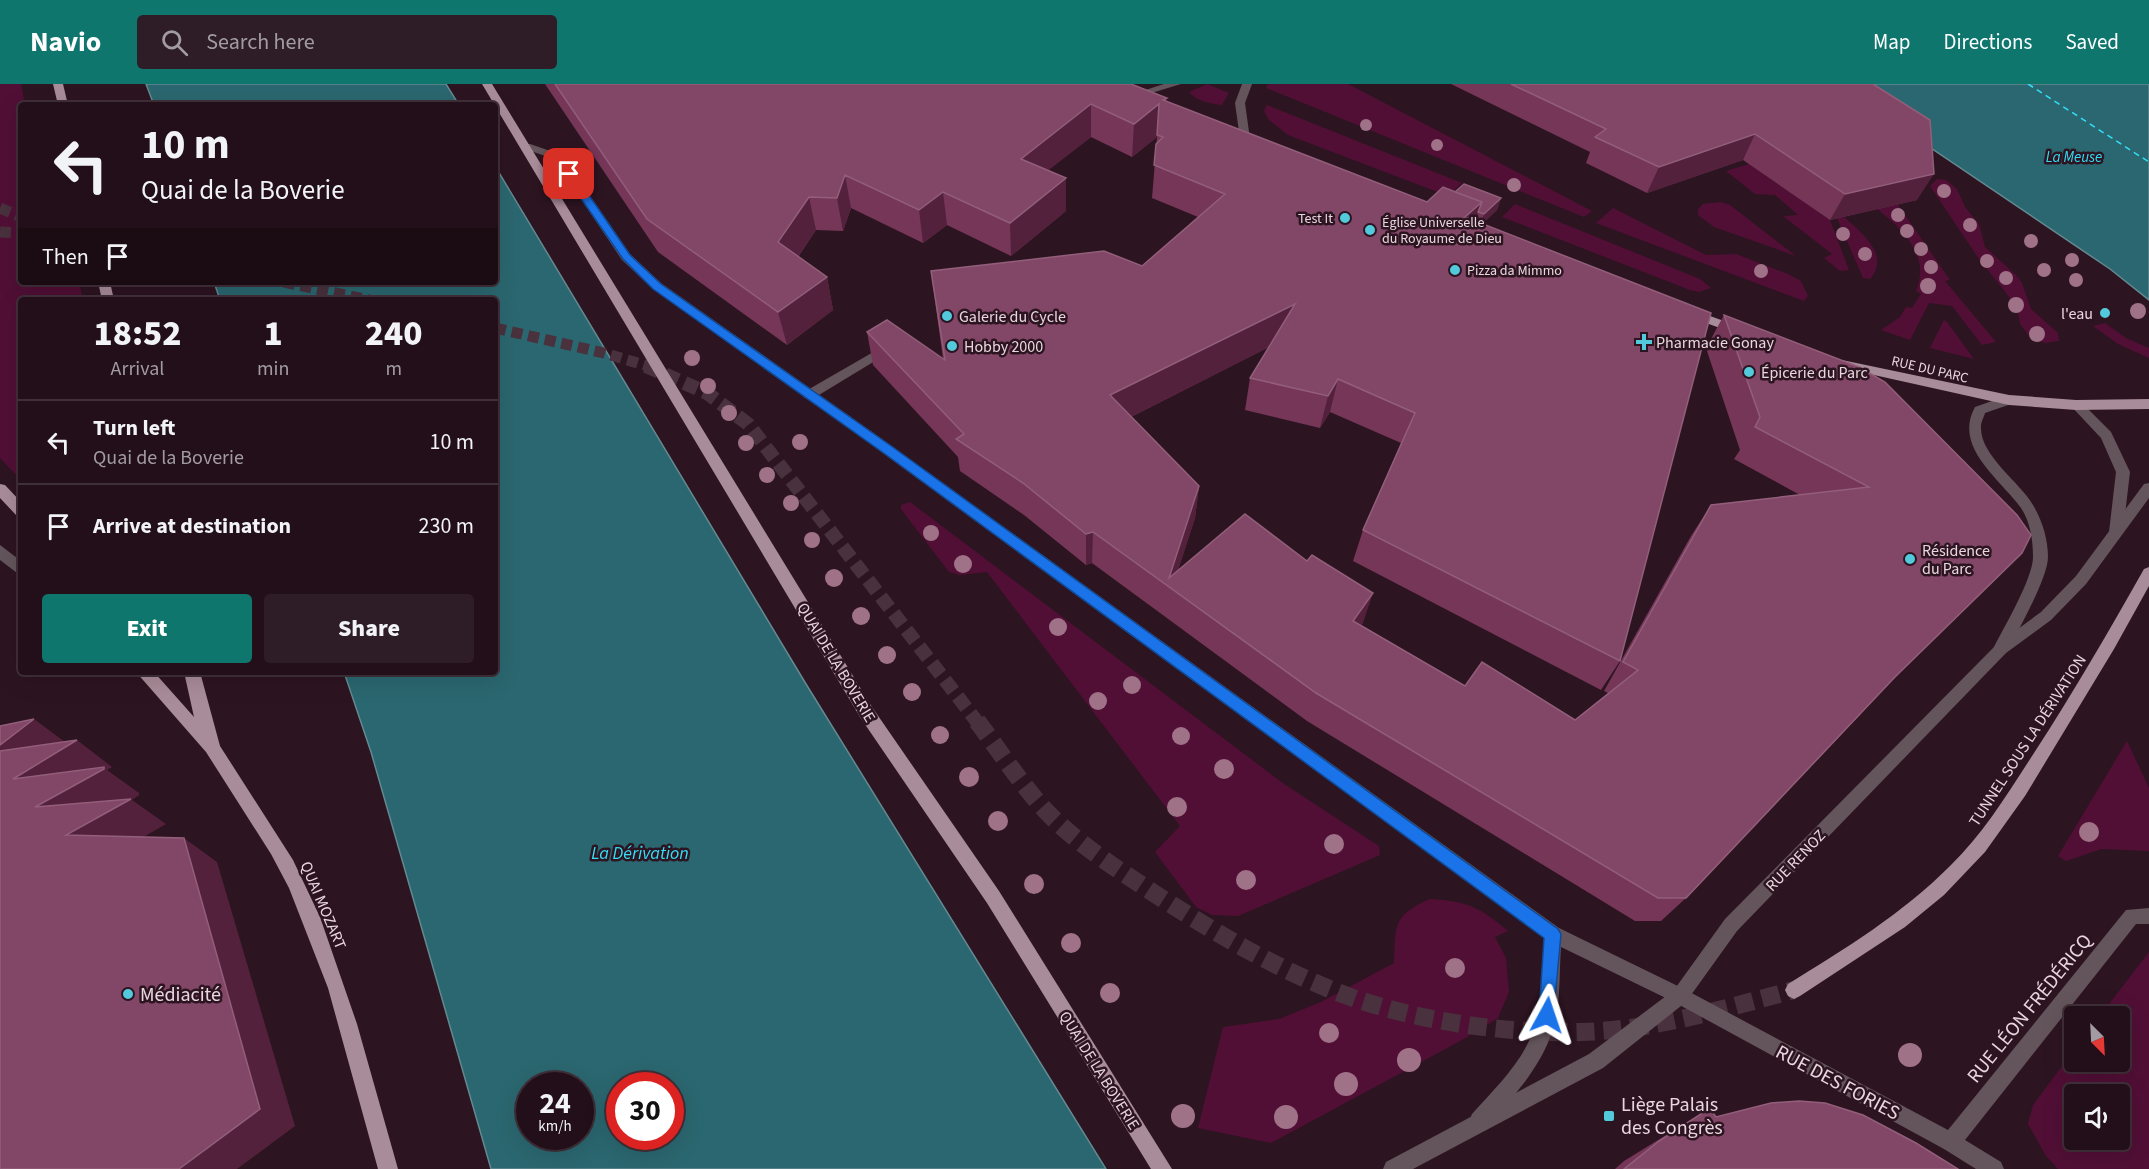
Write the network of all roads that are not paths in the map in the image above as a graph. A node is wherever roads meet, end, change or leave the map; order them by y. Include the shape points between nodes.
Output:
1 (58, 84) edge
2 (487, 84) edge
3 (1176, 84) edge
4 (1247, 84) edge
5 (1131, 93) joint
6 (62, 102) edge
7 (1157, 104) edge
8 (1245, 139) edge
9 (526, 146) junction
10 (1682, 309) edge
11 (1748, 335) edge
12 (893, 344) edge
13 (1832, 361) edge
14 (809, 395) junction
15 (2009, 400) junction
16 (2149, 404) edge
17 (2076, 405) junction
18 (2149, 488) edge
19 (0, 489) edge
20 (18, 508) edge
21 (2116, 532) junction
22 (0, 550) edge
23 (18, 567) edge
24 (2149, 573) edge
25 (2001, 649) junction
26 (147, 675) edge
27 (193, 675) edge
28 (213, 749) junction
29 (2149, 916) edge
30 (1553, 934) junction
31 (1794, 990) tunnel mouth
32 (1680, 996) junction
33 (1479, 1121) junction
34 (1951, 1142) junction
35 (1420, 1161) edge
36 (388, 1169) edge
37 (1162, 1169) edge
38 (1393, 1169) edge
39 (1994, 1169) edge

1 - 6 main road
2 - 9 main road, QUAI DE LA BOVERIE
3 - 5 street
4 - 8 street via 1240,103
5 - 7 main road
9 - 14 street via 558,157 626,257 657,286
9 - 37 main road, QUAI DE LA BOVERIE via 866,712 993,897
10 - 11 main road
12 - 14 street
13 - 15 main road, RUE DU PARC
14 - 30 street
15 - 17 main road, RUE DU PARC
15 - 25 street via 1980,410 1974,426 1987,459 2027,506 2036,524 2041,559 2026,601
16 - 17 main road, RUE DU PARC
17 - 21 street via 2106,435 2123,472
18 - 21 street, RUE RENOZ
19 - 20 main road
21 - 25 street, RUE RENOZ via 2081,580 2053,609
22 - 23 street
24 - 31 main road, TUNNEL SOUS LA DÉRIVATION via 2056,732 2008,808 1975,851 1957,872 1903,918 1859,951
25 - 32 street, RUE RENOZ via 1731,925
26 - 28 main road
27 - 28 main road, QUAI MOZART
28 - 36 main road, QUAI MOZART via 285,863 316,929 342,1001
29 - 34 street, RUE LÉON FRÉDÉRICQ via 2132,916
30 - 32 street
30 - 33 street via 1547,1015 1539,1043 1521,1072
32 - 33 street, RUE RENOZ via 1596,1061
32 - 34 street, RUE DES FORIES
33 - 35 street, RUE RENOZ
34 - 39 street, RUE DES FORIES
35 - 38 street, RUE RENOZ

